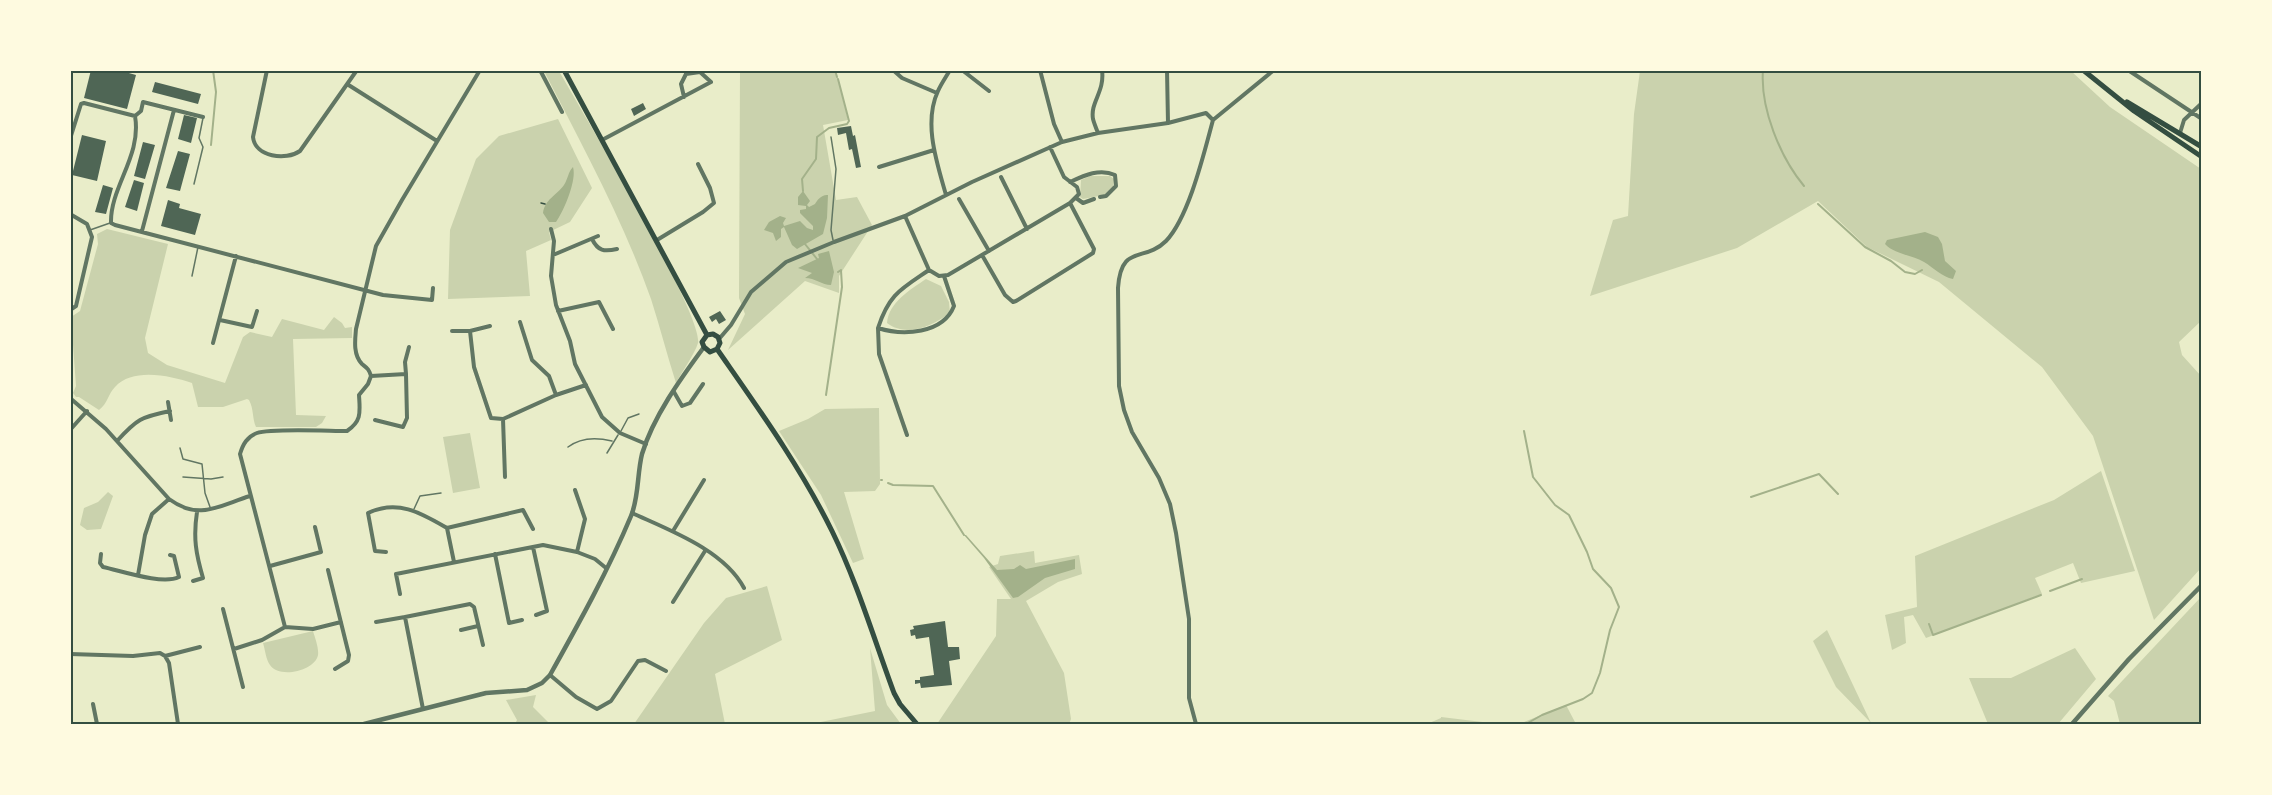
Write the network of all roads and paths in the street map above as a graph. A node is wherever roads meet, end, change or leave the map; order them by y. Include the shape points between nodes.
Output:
1 (267, 70) edge
2 (357, 70) edge
3 (480, 70) edge
4 (540, 70) edge
5 (564, 70) edge
6 (893, 70) edge
7 (950, 70) edge
8 (962, 70) edge
9 (1040, 70) edge
10 (1102, 70) edge
11 (1167, 70) edge
12 (1274, 70) edge
13 (2083, 70) edge
14 (2128, 70) edge
15 (347, 84) junction
16 (989, 91) dead end
17 (937, 93) junction
18 (2115, 95) junction
19 (684, 97) junction
20 (2202, 103) edge
21 (174, 110) junction
22 (562, 112) dead end
23 (2190, 112) junction
24 (135, 116) junction
25 (203, 117) joint
26 (2202, 119) edge
27 (1213, 120) junction
28 (1168, 123) junction
29 (1098, 133) junction
30 (2180, 133) junction
31 (831, 137) dead end
32 (70, 139) edge
33 (602, 140) junction
34 (437, 141) junction
35 (1062, 142) junction
36 (1050, 147) junction
37 (2202, 147) edge
38 (2189, 148) junction
39 (934, 150) junction
40 (2202, 157) edge
41 (698, 164) dead end
42 (879, 167) dead end
43 (1001, 177) dead end
44 (1070, 182) junction
45 (194, 184) dead end
46 (946, 195) junction
47 (1100, 197) dead end
48 (1076, 198) junction
49 (959, 199) dead end
50 (1094, 199) dead end
51 (541, 203) dead end
52 (1070, 203) junction
53 (545, 204) dead end
54 (70, 214) edge
55 (905, 216) junction
56 (111, 223) junction
57 (1027, 228) junction
58 (551, 229) dead end
59 (90, 230) junction
60 (142, 231) junction
61 (598, 236) dead end
62 (592, 239) junction
63 (657, 240) junction
64 (834, 242) junction
65 (198, 245) junction
66 (617, 249) dead end
67 (988, 251) junction
68 (553, 255) junction
69 (982, 255) junction
70 (236, 256) junction
71 (929, 270) junction
72 (192, 276) dead end
73 (944, 276) junction
74 (433, 288) dead end
75 (366, 290) junction
76 (70, 310) edge
77 (257, 311) dead end
78 (558, 311) junction
79 (220, 320) junction
80 (520, 322) dead end
81 (490, 326) dead end
82 (878, 328) junction
83 (613, 329) dead end
84 (452, 331) dead end
85 (471, 331) junction
86 (707, 335) junction
87 (720, 339) junction
88 (213, 343) dead end
89 (409, 347) dead end
90 (704, 348) junction
91 (717, 349) junction
92 (406, 374) junction
93 (371, 376) junction
94 (703, 384) dead end
95 (586, 385) junction
96 (674, 392) junction
97 (556, 395) junction
98 (70, 398) edge
99 (168, 402) dead end
100 (87, 411) junction
101 (170, 411) junction
102 (639, 414) dead end
103 (503, 419) junction
104 (171, 420) dead end
105 (375, 420) dead end
106 (70, 430) edge
107 (620, 433) junction
108 (907, 435) dead end
109 (117, 441) junction
110 (614, 441) junction
111 (646, 444) junction
112 (568, 447) dead end
113 (180, 448) dead end
114 (607, 453) dead end
115 (183, 477) dead end
116 (223, 477) dead end
117 (505, 477) dead end
118 (203, 478) junction
119 (704, 480) dead end
120 (575, 490) dead end
121 (441, 493) dead end
122 (250, 496) junction
123 (169, 500) junction
124 (211, 508) junction
125 (414, 509) junction
126 (197, 512) junction
127 (632, 513) junction
128 (315, 527) dead end
129 (447, 528) junction
130 (533, 529) dead end
131 (673, 531) junction
132 (533, 547) junction
133 (705, 550) junction
134 (386, 552) dead end
135 (577, 552) junction
136 (101, 554) dead end
137 (495, 554) junction
138 (170, 555) dead end
139 (454, 562) junction
140 (270, 566) junction
141 (606, 568) junction
142 (328, 570) dead end
143 (138, 575) junction
144 (193, 581) dead end
145 (2202, 585) edge
146 (744, 588) dead end
147 (400, 594) dead end
148 (673, 602) dead end
149 (223, 609) dead end
150 (536, 615) dead end
151 (405, 617) junction
152 (522, 620) dead end
153 (341, 622) junction
154 (376, 622) dead end
155 (478, 626) junction
156 (285, 627) junction
157 (461, 630) dead end
158 (483, 645) dead end
159 (200, 647) dead end
160 (234, 649) junction
161 (70, 654) edge
162 (165, 656) junction
163 (335, 669) dead end
164 (666, 671) dead end
165 (550, 675) junction
166 (243, 687) dead end
167 (93, 704) dead end
168 (423, 709) junction
169 (97, 724) edge
170 (178, 724) edge
171 (364, 724) edge
172 (917, 724) edge
173 (1196, 724) edge
174 (2072, 724) edge

1 - 15 street via 254,145 259,152 285,157 300,151
2 - 15 street
3 - 34 street
4 - 22 street
5 - 33 main road
6 - 17 street
7 - 17 street
8 - 16 street
9 - 35 street
10 - 29 street via 1101,92 1092,117
11 - 28 street
12 - 27 street
13 - 18 main road
14 - 23 street
15 - 34 street
17 - 39 street via 931,120
18 - 30 main road
18 - 38 main road
19 - 19 street via 693,92 711,82 700,72 686,74 681,84
19 - 33 street
20 - 23 street
21 - 24 street via 143,102
21 - 25 street
21 - 60 street
23 - 26 street
23 - 30 street
24 - 32 street via 81,104
24 - 56 street via 138,132
25 - 45 lane via 199,138 203,147
27 - 28 street via 1206,113
27 - 173 street via 1201,167 1178,225 1165,242 1123,264 1118,288 1119,386 1132,432 1170,504 1189,619 1189,698
28 - 29 street
29 - 35 street
30 - 37 main road
30 - 38 main road
31 - 64 lane via 836,169 831,230
33 - 63 main road
34 - 75 street via 376,246
35 - 36 street
36 - 44 street
36 - 46 street
38 - 40 main road
39 - 42 street
39 - 46 street
41 - 63 street via 714,203
43 - 57 street
44 - 47 street via 1096,172 1115,175 1116,186
44 - 48 street via 1077,187
46 - 55 street
48 - 50 street via 1083,203
48 - 52 street
49 - 67 street
51 - 53 path
52 - 57 street
52 - 69 street via 1093,253 1017,301 1005,296
54 - 59 street
55 - 64 street
55 - 71 street
56 - 59 lane
56 - 60 street
57 - 67 street
58 - 68 street via 555,241
59 - 76 street via 91,246 76,306
60 - 65 street
61 - 62 street
62 - 66 street via 599,249
62 - 68 street
63 - 86 main road
64 - 87 street via 786,262 751,292
65 - 70 street
65 - 72 lane
67 - 69 street
68 - 78 street via 551,276
69 - 73 street
70 - 75 street
70 - 79 street
71 - 73 street
71 - 82 street via 894,295 884,308
73 - 82 street via 954,306 944,321 919,331
74 - 75 street via 432,300
75 - 93 street via 356,339 357,356
77 - 79 street via 252,327
78 - 83 street via 599,302
78 - 95 street
79 - 88 street
80 - 97 street via 532,360 549,376
81 - 85 street
82 - 108 street via 879,354
84 - 85 street
85 - 103 street via 474,367 488,413 491,418
86 - 87 main road
86 - 90 main road
87 - 91 main road
89 - 92 street
90 - 91 main road via 710,352
90 - 96 street
91 - 172 main road via 791,457 832,531 894,693
92 - 93 street
92 - 105 street via 407,418 403,427
93 - 122 street via 359,395 356,425 347,431 264,431 248,438 240,454
94 - 96 street via 690,403 682,406
95 - 97 street
95 - 107 street via 602,417
96 - 111 street
97 - 103 street
98 - 100 street
99 - 101 street
100 - 106 street
100 - 109 street
101 - 104 street
101 - 109 street via 143,417
102 - 107 lane via 628,418
103 - 117 street
107 - 110 lane
107 - 111 street
109 - 123 street
110 - 112 lane via 578,439
110 - 114 lane
111 - 127 street
113 - 118 lane via 183,459 202,464
115 - 118 lane
116 - 118 lane
118 - 124 lane
119 - 131 street
120 - 135 street via 585,519
121 - 125 lane via 420,496
122 - 124 street
122 - 140 street
123 - 126 street
123 - 143 street via 152,514
124 - 126 street
125 - 129 street
125 - 134 street via 395,506 368,513 375,551
126 - 144 street via 195,540 203,578
127 - 131 street
127 - 141 street
128 - 140 street via 321,552
129 - 130 street via 523,510
129 - 139 street
131 - 133 street
132 - 135 street via 543,545
132 - 137 street
132 - 150 street via 547,611
133 - 146 street via 725,563
133 - 148 street
135 - 141 street
136 - 143 street via 103,567
137 - 139 street
137 - 152 street via 509,623
138 - 143 street via 174,556 179,578
139 - 147 street via 396,574
140 - 156 street
141 - 165 street
142 - 153 street
145 - 174 street
149 - 160 street
151 - 154 street
151 - 155 street via 470,604
151 - 168 street
153 - 156 street via 313,629
153 - 163 street via 349,655 348,661
155 - 157 street
155 - 158 street
156 - 160 street
159 - 162 street
160 - 166 street
161 - 162 street
162 - 170 street
164 - 165 street via 645,660 638,661 610,701 597,709
165 - 168 street via 527,690 486,693
167 - 169 street
168 - 171 street

